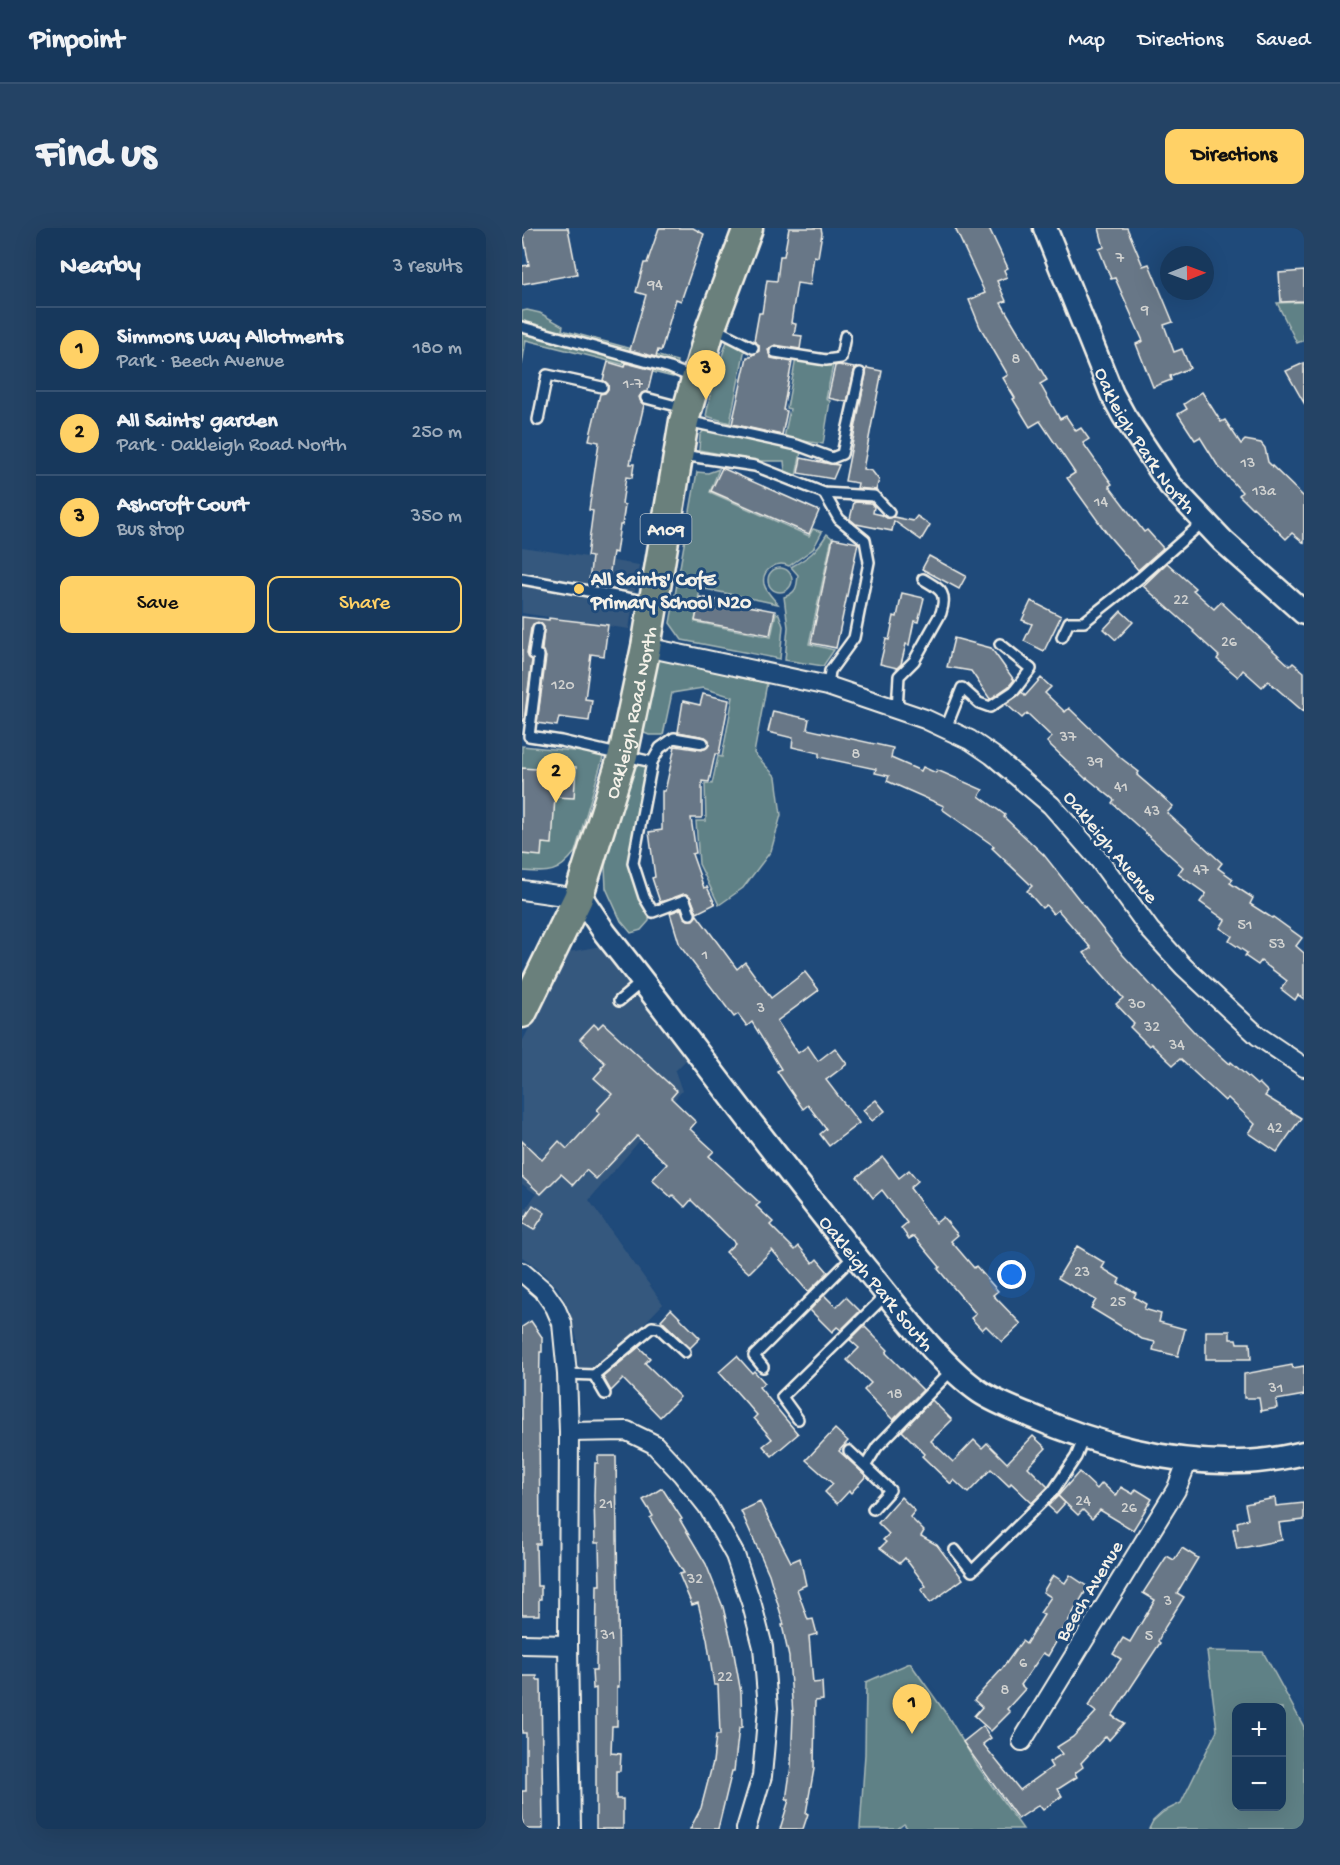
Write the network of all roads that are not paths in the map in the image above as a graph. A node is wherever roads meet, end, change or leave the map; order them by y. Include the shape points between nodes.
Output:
1 (748, 228) edge
2 (1045, 228) edge
3 (522, 327) edge
4 (711, 327) junction
5 (845, 336) dead end
6 (753, 348) dead end
7 (775, 352) dead end
8 (860, 373) dead end
9 (696, 378) junction
10 (602, 387) dead end
11 (646, 398) dead end
12 (686, 415) junction
13 (538, 420) dead end
14 (678, 454) junction
15 (824, 493) junction
16 (889, 512) dead end
17 (1204, 521) junction
18 (522, 579) edge
19 (923, 579) dead end
20 (654, 603) junction
21 (1304, 613) edge
22 (538, 629) dead end
23 (1062, 637) dead end
24 (1000, 644) dead end
25 (646, 647) junction
26 (828, 686) junction
27 (897, 709) junction
28 (946, 728) junction
29 (703, 743) dead end
30 (623, 755) junction
31 (652, 762) junction
32 (522, 890) edge
33 (578, 898) junction
34 (690, 914) dead end
35 (643, 981) junction
36 (619, 1002) dead end
37 (524, 1005) edge
38 (1304, 1067) edge
39 (855, 1256) junction
40 (522, 1272) edge
41 (887, 1294) junction
42 (685, 1352) dead end
43 (763, 1367) dead end
44 (953, 1369) junction
45 (567, 1374) junction
46 (594, 1375) junction
47 (605, 1394) dead end
48 (798, 1419) dead end
49 (569, 1432) junction
50 (1084, 1437) junction
51 (849, 1451) dead end
52 (1304, 1453) edge
53 (1188, 1460) junction
54 (866, 1465) junction
55 (873, 1509) dead end
56 (955, 1550) dead end
57 (522, 1644) edge
58 (568, 1645) junction
59 (1022, 1742) dead end
60 (571, 1829) edge
61 (746, 1829) edge

1 - 4 main road, Oakleigh Road North / A109
2 - 17 street, Oakleigh Park North via 1112,394 1170,485
3 - 9 lane
4 - 6 lane
4 - 9 main road, Oakleigh Road North / A109
5 - 7 lane via 841,358 826,360
8 - 12 lane via 842,454 832,458
9 - 12 main road, Oakleigh Road North / A109
10 - 13 lane via 547,375
11 - 12 lane
12 - 14 main road, Oakleigh Road North / A109
14 - 15 lane via 754,466
14 - 20 main road, Oakleigh Road North / A109
15 - 16 lane via 874,496
15 - 26 lane via 839,519 865,540 869,562 854,638 830,671
17 - 21 street, Oakleigh Park North
17 - 23 lane via 1084,622 1070,622
18 - 20 lane
19 - 27 lane via 941,590 944,604 914,661 899,676
20 - 25 main road, Oakleigh Road North / A109
22 - 30 lane via 534,654 539,656 529,736
24 - 28 lane via 1031,669 1014,691 990,707 962,688
25 - 26 street, Oakleigh Avenue
25 - 30 main road, Oakleigh Road North / A109
26 - 27 street, Oakleigh Avenue
27 - 28 street, Oakleigh Avenue
28 - 38 street, Oakleigh Avenue via 992,755 1050,805 1184,967 1258,1036
29 - 31 lane via 674,738 660,748
30 - 31 lane
30 - 33 main road, Oakleigh Road North / A109
31 - 34 lane via 633,863 653,912 685,900
32 - 33 street
33 - 35 street, Oakleigh Park South
33 - 37 main road, Oakleigh Road North / A109
35 - 36 lane
35 - 39 street, Oakleigh Park South
39 - 41 street, Oakleigh Park South
39 - 43 lane via 754,1356
40 - 45 street via 555,1307 562,1323
41 - 44 street, Oakleigh Park South
41 - 48 lane via 782,1397
42 - 46 lane via 652,1326
44 - 50 street, Oakleigh Park South via 981,1392
44 - 54 lane via 877,1447
45 - 46 lane
45 - 49 street
46 - 47 lane
49 - 58 street
49 - 61 street via 627,1431 654,1444 708,1507 735,1555 763,1647 768,1708 762,1776
50 - 53 street, Oakleigh Park South
50 - 56 lane via 1076,1457 1053,1491 972,1571
51 - 54 lane
52 - 53 street, Oakleigh Park South via 1240,1462
53 - 59 street, Beech Avenue via 1176,1490
54 - 55 lane via 890,1490
57 - 58 street
58 - 60 street

